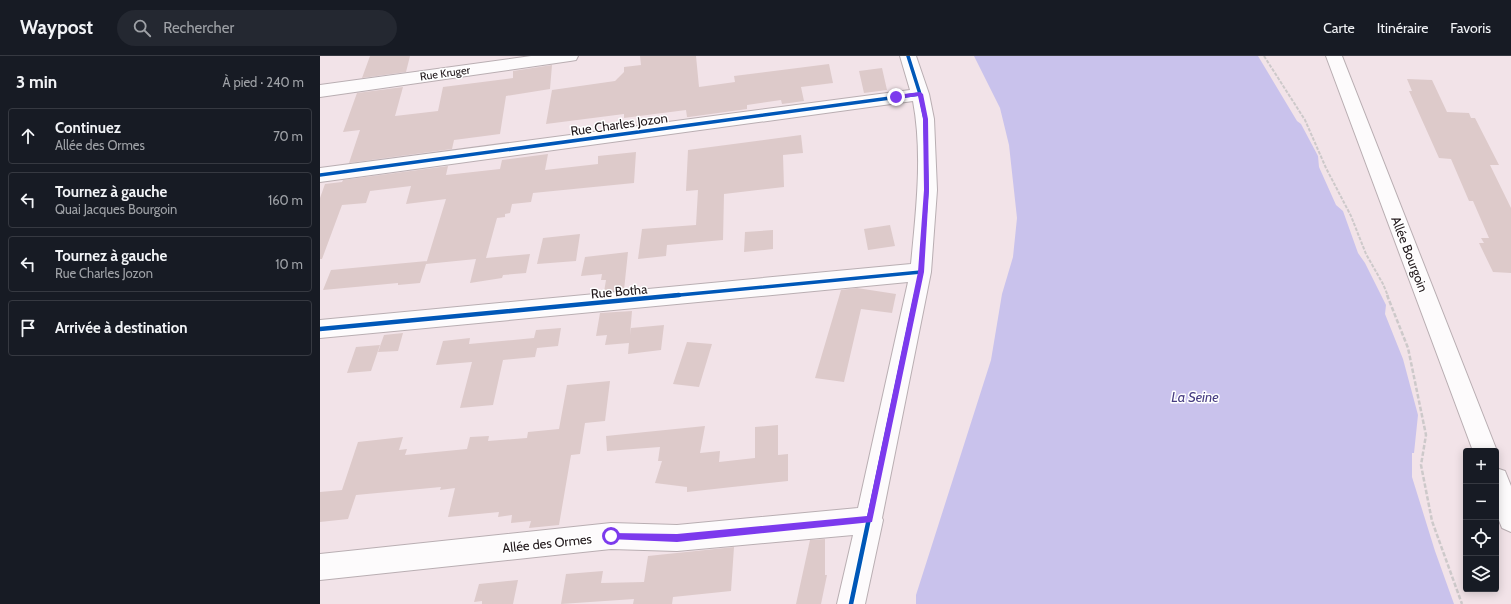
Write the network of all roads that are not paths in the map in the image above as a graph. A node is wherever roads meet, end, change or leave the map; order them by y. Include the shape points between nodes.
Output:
1 (570, 56) edge
2 (908, 56) edge
3 (1334, 56) edge
4 (320, 91) edge
5 (920, 94) junction
6 (320, 175) edge
7 (921, 272) junction
8 (320, 329) edge
9 (1484, 448) edge
10 (1498, 484) edge
11 (1511, 519) edge
12 (870, 520) junction
13 (320, 567) edge
14 (851, 604) edge

1 - 4 street, Rue Kruger
2 - 5 street
3 - 9 street, Allée Bourgoin
5 - 6 street, Rue Charles Jozon
5 - 7 street via 925,119 927,190
7 - 8 street, Rue Botha
7 - 12 street
10 - 11 street
12 - 13 street, Allée des Ormes via 677,538 611,536
12 - 14 street

